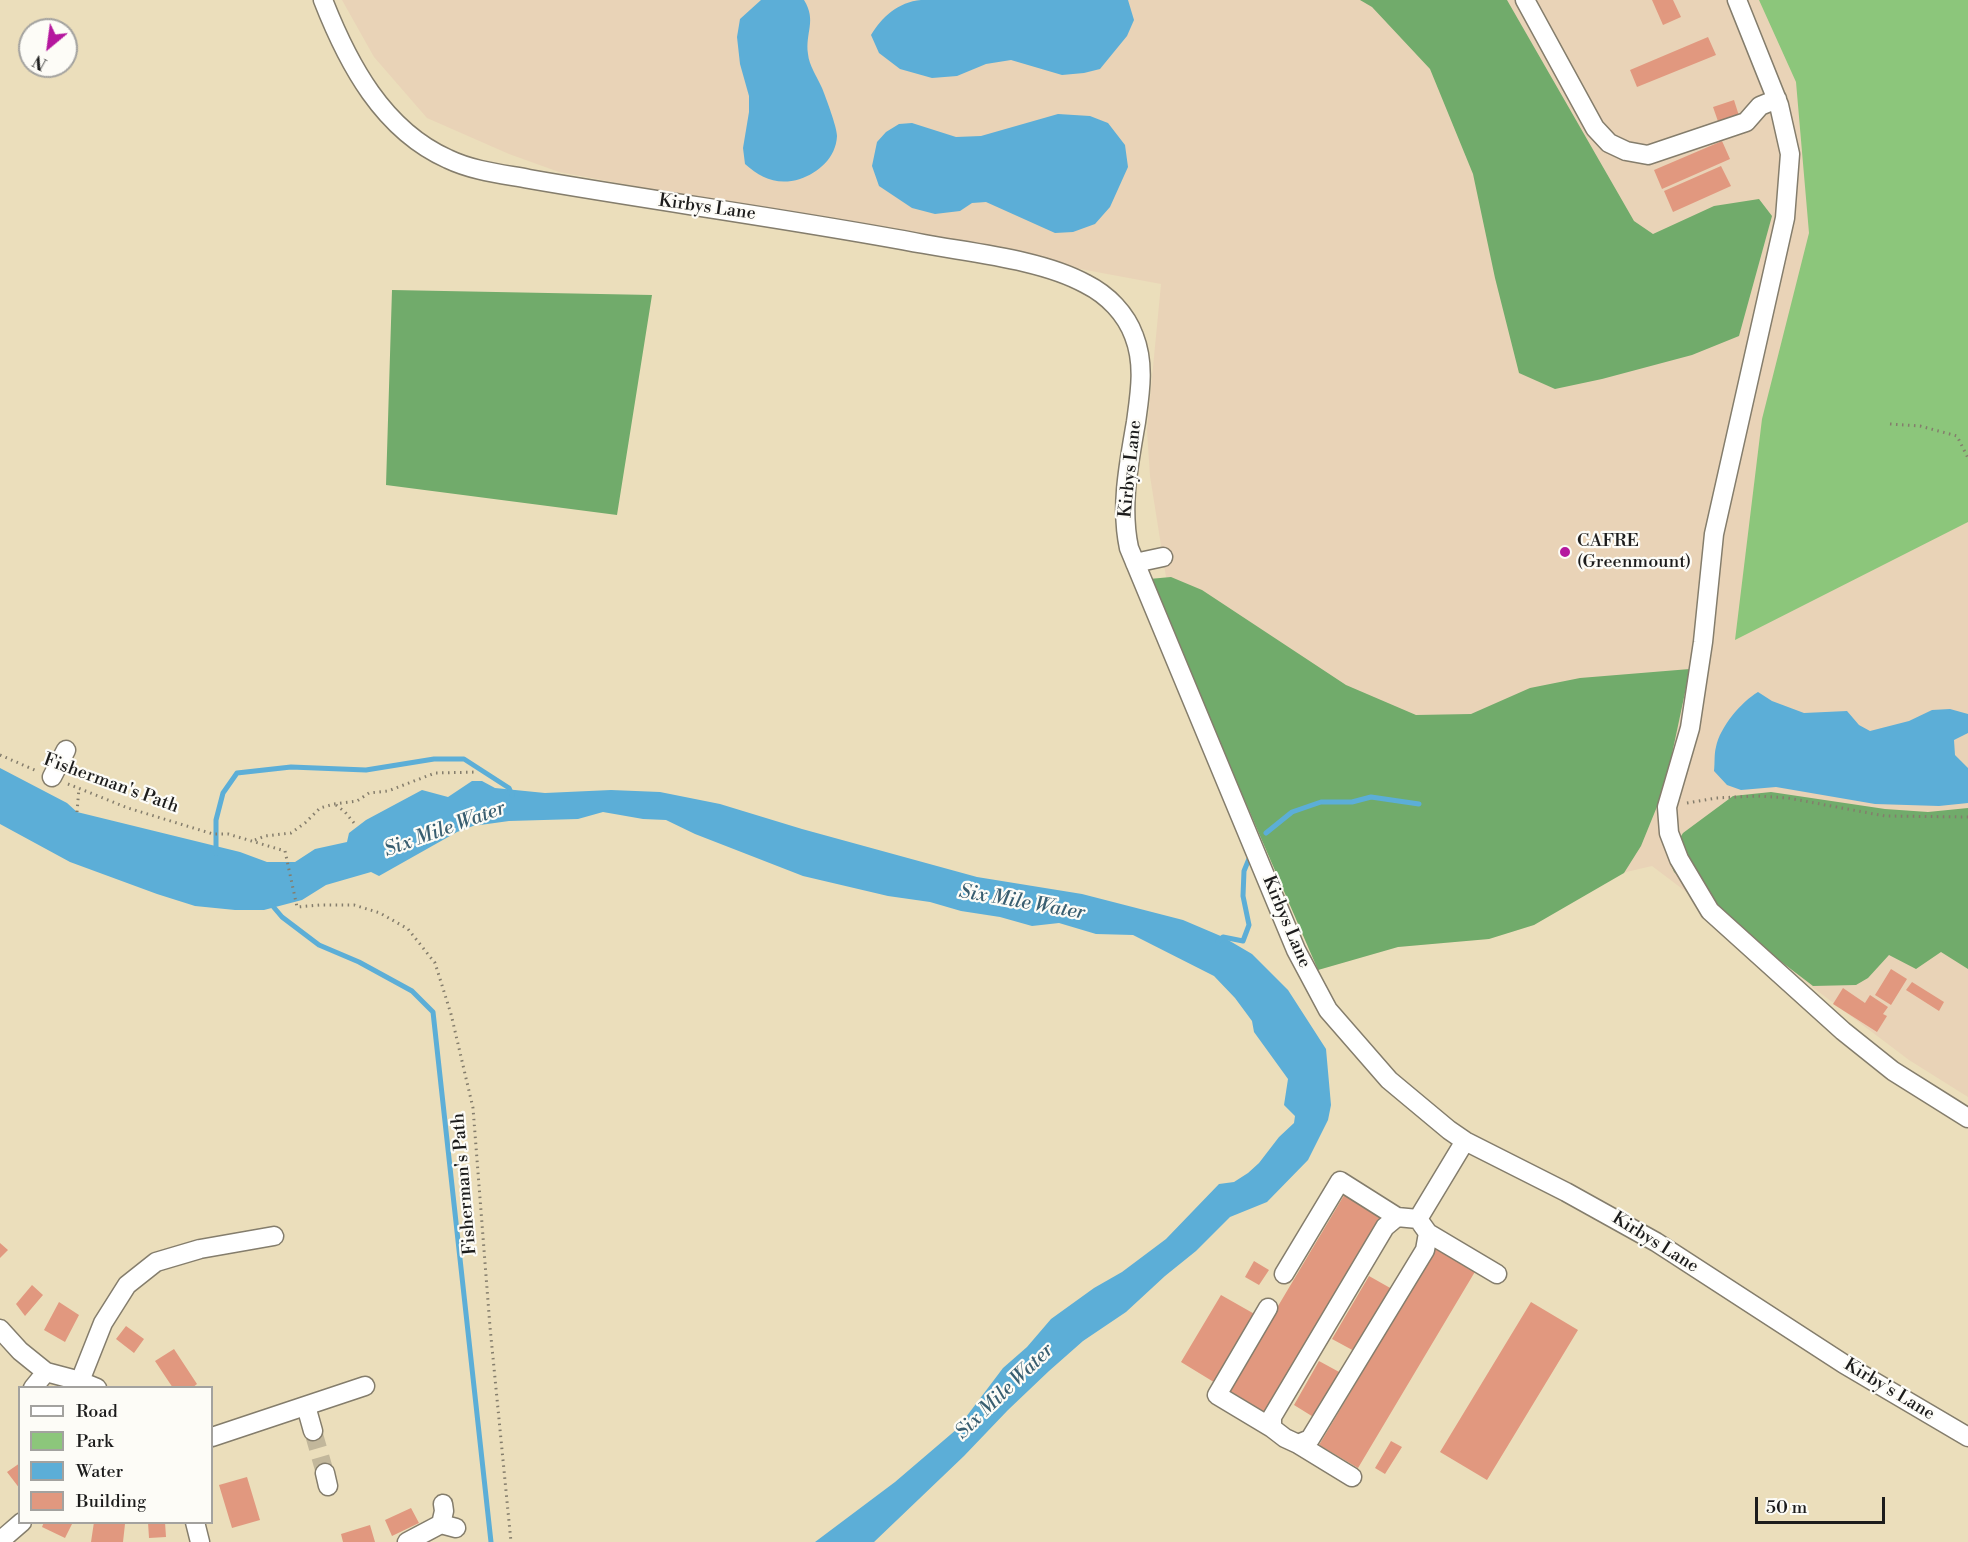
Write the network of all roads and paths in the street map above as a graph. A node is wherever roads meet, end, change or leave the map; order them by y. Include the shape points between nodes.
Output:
1 (323, 0) edge
2 (1525, 0) edge
3 (1737, 0) edge
4 (1777, 99) junction
5 (1890, 424) dead end
6 (1968, 458) edge
7 (1163, 557) dead end
8 (1135, 563) junction
9 (66, 750) dead end
10 (0, 755) edge
11 (478, 772) dead end
12 (52, 777) junction
13 (79, 788) junction
14 (334, 804) junction
15 (1667, 807) junction
16 (77, 812) dead end
17 (1968, 817) edge
18 (354, 823) dead end
19 (253, 841) junction
20 (1968, 1118) edge
21 (1465, 1141) junction
22 (1397, 1217) junction
23 (1423, 1226) junction
24 (274, 1236) dead end
25 (1284, 1274) dead end
26 (1497, 1274) dead end
27 (1268, 1308) dead end
28 (0, 1329) edge
29 (1810, 1342) joint
30 (46, 1372) junction
31 (80, 1381) junction
32 (35, 1386) edge
33 (92, 1386) edge
34 (365, 1386) dead end
35 (306, 1406) junction
36 (1272, 1428) junction
37 (313, 1431) tunnel mouth
38 (213, 1437) edge
39 (1968, 1437) edge
40 (1298, 1444) junction
41 (1352, 1477) dead end
42 (442, 1504) dead end
43 (20, 1524) edge
44 (196, 1524) edge
45 (0, 1541) edge
46 (200, 1542) edge
47 (407, 1542) edge
48 (511, 1542) edge

1 - 8 street, Kirbys Lane via 354,67 382,109 420,143 461,165 997,257 1058,271 1088,284 1127,321 1140,354 1141,387 1119,495
2 - 4 street via 1595,128 1609,143 1626,151 1647,155 1746,122 1760,106
3 - 4 street
4 - 15 street via 1790,154 1785,218 1714,534 1690,728
5 - 6 path via 1920,426 1957,436
7 - 8 street
8 - 21 street, Kirbys Lane via 1311,981 1328,1010 1389,1080
9 - 12 street
10 - 12 path, Fisherman's Path
11 - 14 path via 435,773 388,791 369,793 357,801
12 - 13 path, Fisherman's Path
13 - 16 path
13 - 19 path, Fisherman's Path via 128,808 213,834
14 - 18 path
14 - 19 path via 320,808 291,833
15 - 17 path via 1757,796 1885,816
15 - 20 street via 1669,833 1679,859 1710,911 1893,1071
19 - 48 path, Fisherman's Path via 285,850 297,907 354,905 380,913 408,928 435,963 473,1108
21 - 23 street
21 - 29 street, Kirbys Lane via 1646,1236
22 - 23 street
22 - 25 street via 1340,1181
22 - 36 street via 1385,1227 1272,1417
23 - 26 street
23 - 40 street via 1425,1250 1310,1439
24 - 31 street via 200,1249 156,1262 127,1285 103,1323
27 - 36 street via 1217,1395
28 - 30 street
29 - 39 street, Kirby's Lane
30 - 31 street
30 - 32 street
31 - 33 street
34 - 35 street
35 - 37 street
35 - 38 street
36 - 40 street
40 - 41 street
42 - 47 street via 448,1526
43 - 45 street
44 - 46 street

